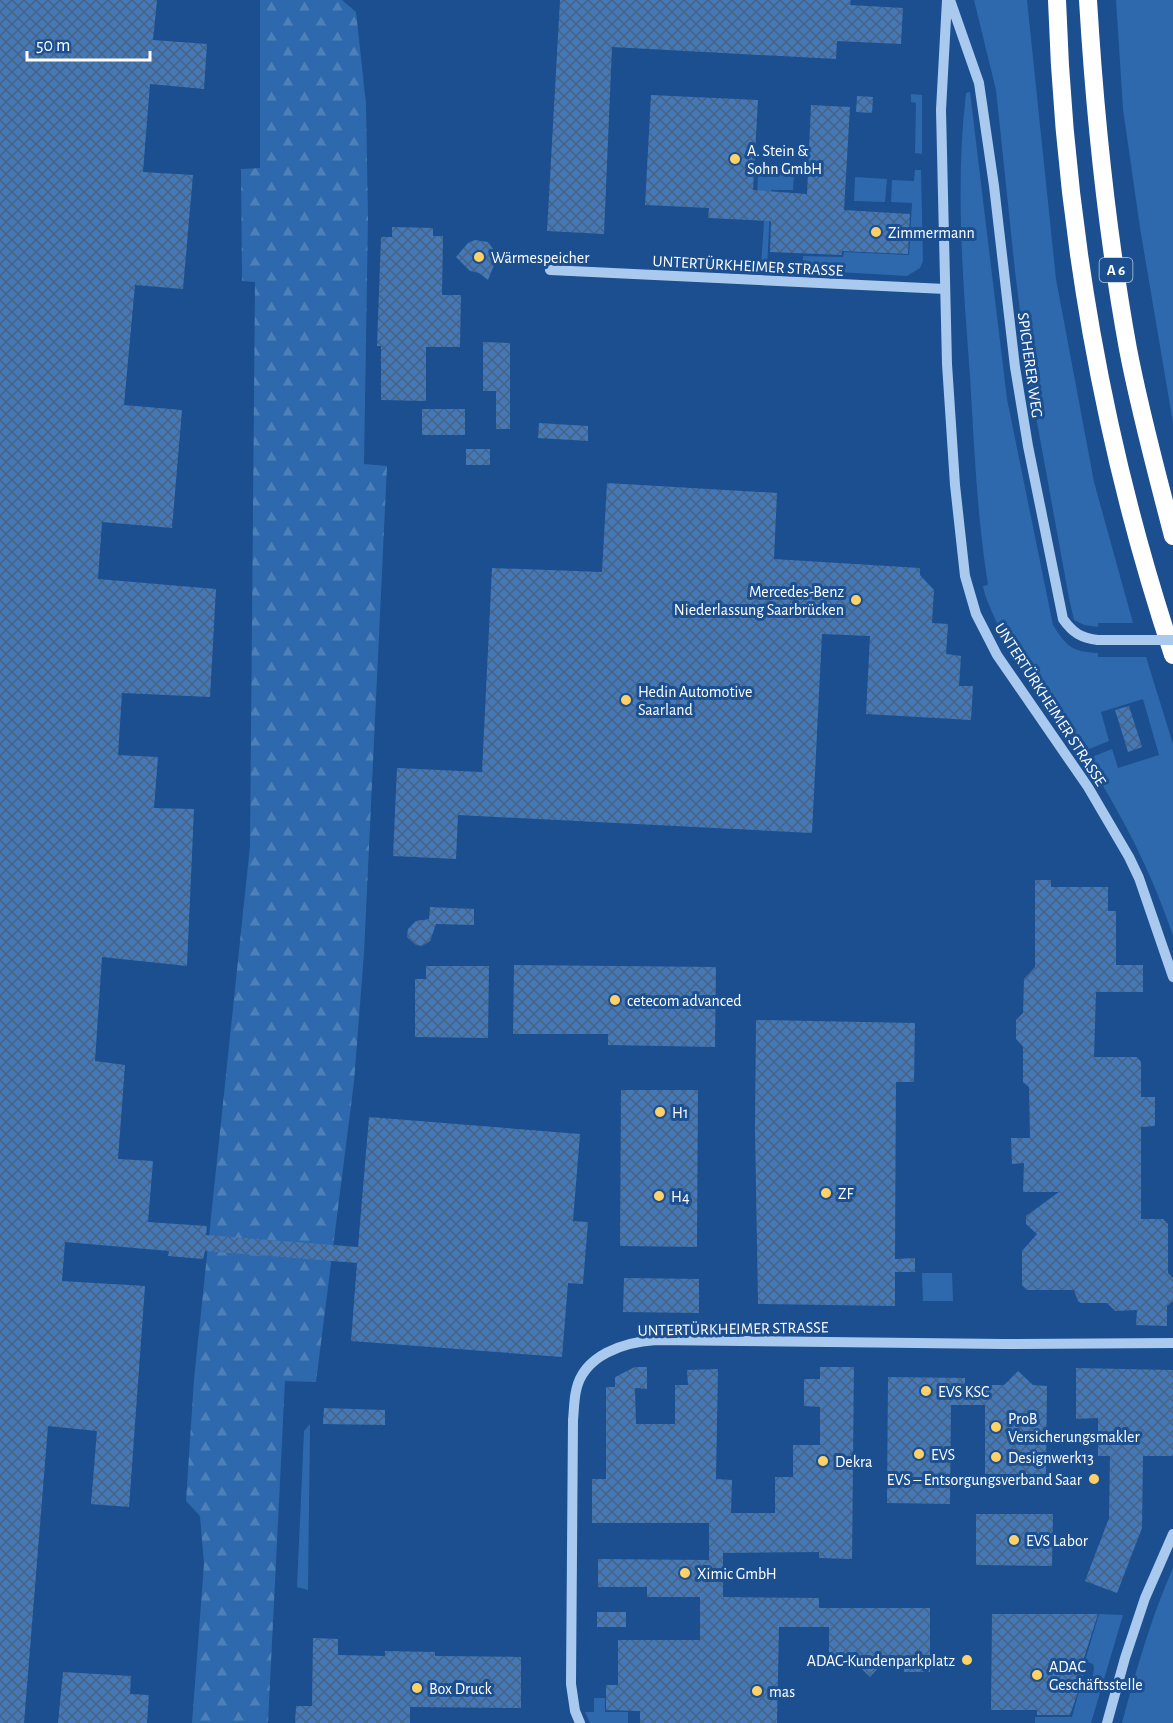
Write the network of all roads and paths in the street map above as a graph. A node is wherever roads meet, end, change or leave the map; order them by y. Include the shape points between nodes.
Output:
1 (949, 0) edge
2 (1057, 0) edge
3 (1088, 0) edge
4 (550, 270) dead end
5 (945, 289) junction
6 (1173, 536) edge
7 (1173, 640) edge
8 (1173, 655) edge
9 (1173, 977) edge
10 (1173, 1343) edge
11 (1173, 1534) edge
12 (580, 1723) edge
13 (1107, 1723) edge

1 - 5 street, UNTERTÜRKHEIMER STRASSE via 941,110
1 - 7 street, SPICHERER WEG, bridge via 979,83 1015,367 1063,619 1071,631 1083,638
2 - 8 highway, A 6 via 1068,159 1097,358 1119,466
3 - 6 highway, A 6 via 1100,150 1117,281 1129,351
4 - 5 street, UNTERTÜRKHEIMER STRASSE
5 - 9 street, UNTERTÜRKHEIMER STRASSE via 962,562 976,614 997,656 1111,824 1139,878
10 - 12 street, UNTERTÜRKHEIMER STRASSE via 656,1340 622,1346 603,1355 578,1385 573,1420 571,1684
11 - 13 street via 1145,1598

